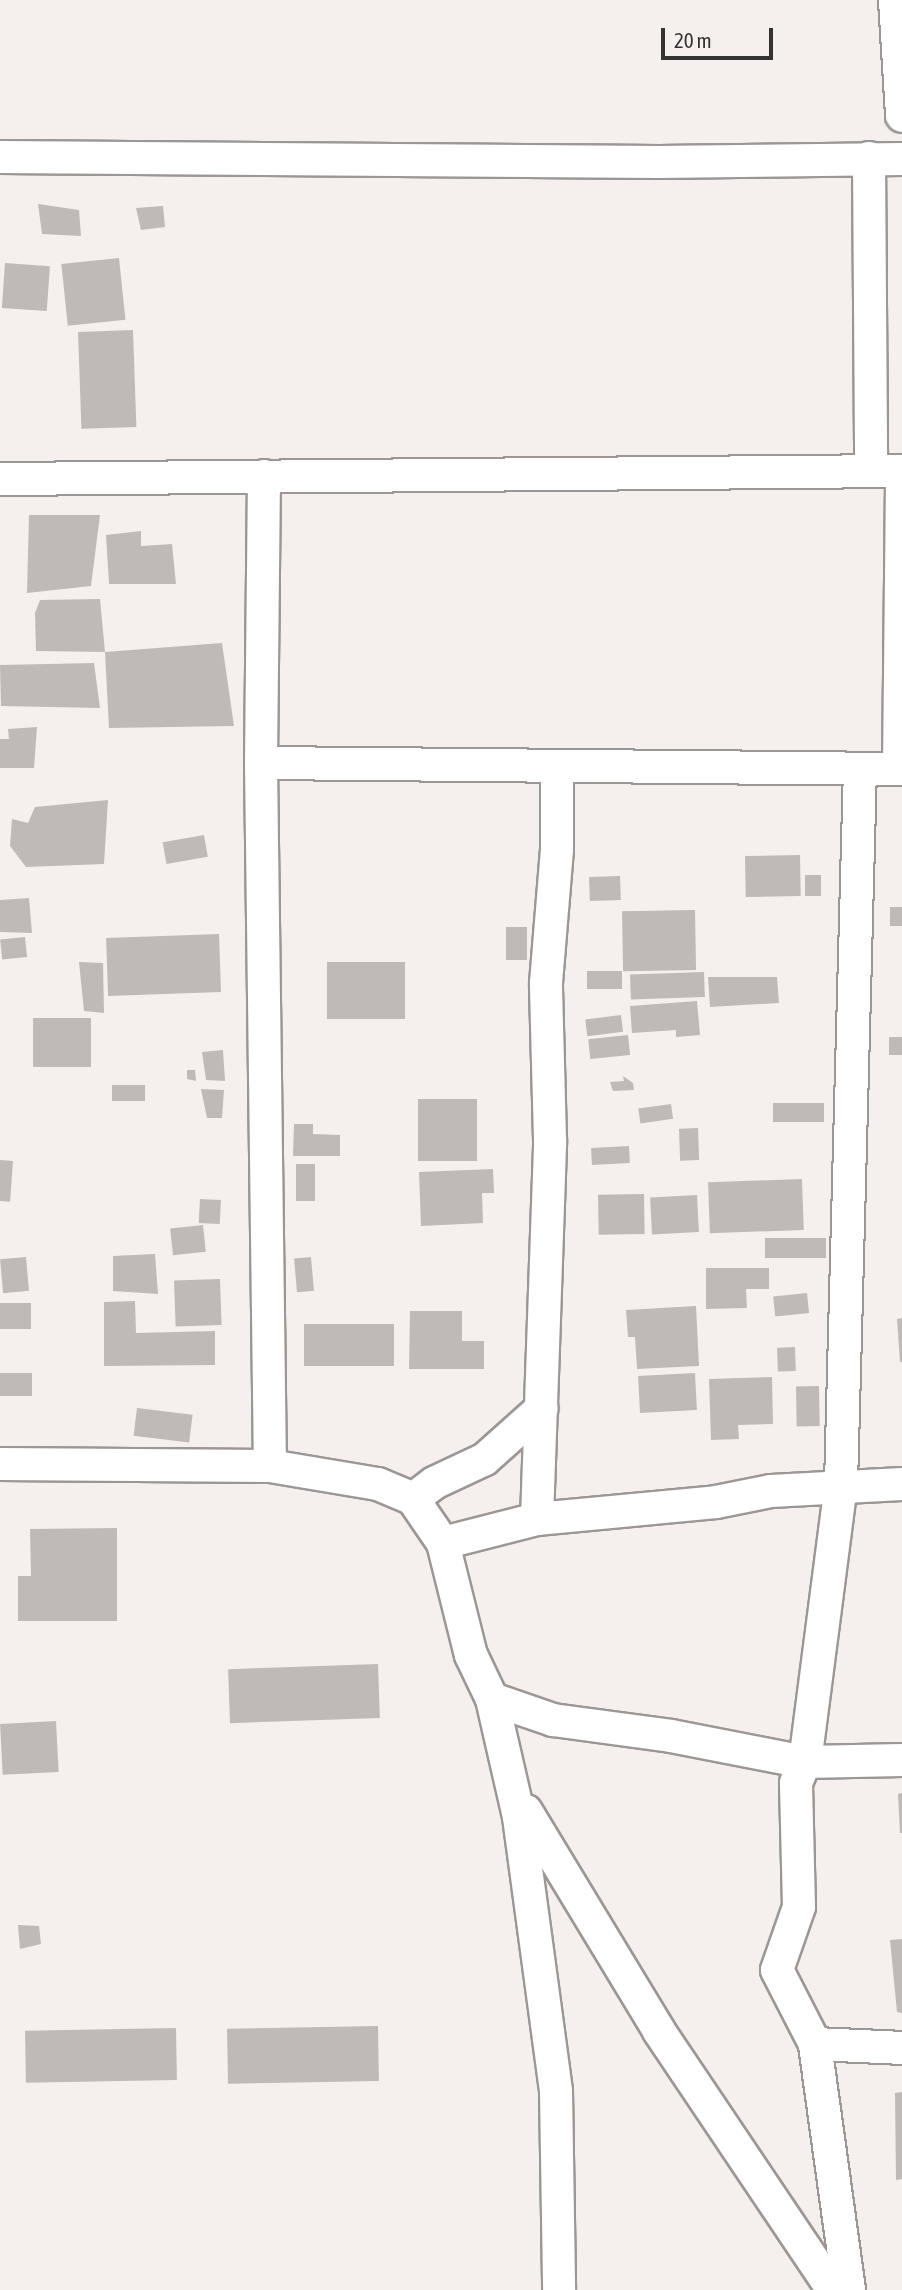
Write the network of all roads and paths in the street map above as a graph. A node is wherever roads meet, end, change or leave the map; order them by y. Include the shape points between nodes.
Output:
1 (895, 0) edge
2 (902, 116) edge
3 (0, 157) edge
4 (869, 158) junction
5 (902, 159) edge
6 (892, 471) edge
7 (264, 476) junction
8 (0, 479) edge
9 (261, 764) junction
10 (557, 767) junction
11 (860, 769) junction
12 (901, 769) edge
13 (542, 1408) junction
14 (0, 1464) edge
15 (270, 1466) junction
16 (902, 1483) edge
17 (841, 1485) junction
18 (413, 1499) junction
19 (537, 1519) junction
20 (443, 1543) junction
21 (492, 1699) junction
22 (902, 1760) edge
23 (805, 1762) junction
24 (510, 1779) junction
25 (816, 2044) junction
26 (902, 2048) edge
27 (559, 2290) edge
28 (834, 2290) edge
29 (849, 2290) edge

1 - 2 street
3 - 4 street via 659,162
4 - 5 street
4 - 6 street
6 - 7 street
6 - 12 street
7 - 8 street
7 - 9 street
9 - 10 street
9 - 15 street
10 - 11 street
10 - 13 street via 557,850 546,984 550,1140
11 - 12 street
11 - 17 street
13 - 18 street via 485,1459 434,1483
13 - 19 street
14 - 15 street
15 - 18 street via 378,1483
16 - 17 street
17 - 19 street
17 - 23 street
18 - 20 street
19 - 20 street
20 - 21 street via 471,1655
21 - 23 street via 553,1720
21 - 24 street
22 - 23 street
23 - 25 street via 796,1783 799,1907 777,1970
24 - 27 street via 556,2091
24 - 28 street via 543,1843 659,2031
25 - 26 street
25 - 29 street

